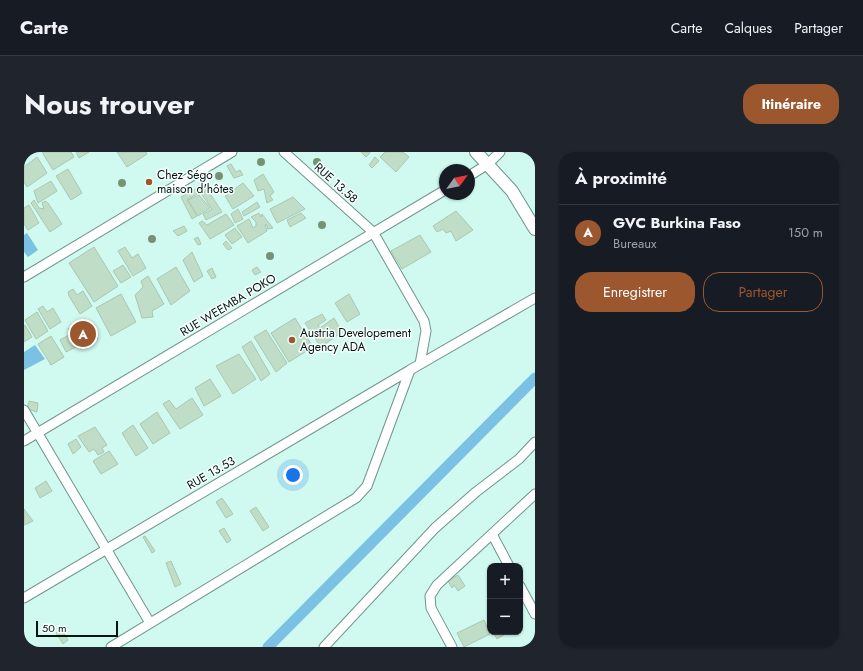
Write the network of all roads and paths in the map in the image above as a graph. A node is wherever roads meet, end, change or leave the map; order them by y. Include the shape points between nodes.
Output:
1 (232, 152) edge
2 (284, 152) edge
3 (476, 152) edge
4 (500, 152) edge
5 (488, 164) junction
6 (475, 172) edge
7 (439, 194) edge
8 (535, 229) edge
9 (373, 232) junction
10 (24, 277) edge
11 (535, 298) edge
12 (420, 364) junction
13 (410, 370) junction
14 (24, 410) edge
15 (38, 432) junction
16 (24, 441) edge
17 (535, 442) edge
18 (535, 494) edge
19 (492, 534) junction
20 (107, 548) junction
21 (507, 563) edge
22 (523, 592) edge
23 (24, 598) edge
24 (535, 614) edge
25 (150, 624) junction
26 (111, 647) edge
27 (324, 647) edge
28 (452, 647) edge

1 - 10 street
2 - 9 street, RUE 13.58
3 - 5 street
4 - 5 street
5 - 6 street
5 - 8 street via 512,190
7 - 9 street, RUE WEEMBA POKO
9 - 12 street via 424,321 426,331
9 - 15 street, RUE WEEMBA POKO
11 - 12 street, RUE 13.53
12 - 13 street, RUE 13.53
13 - 20 street, RUE 13.53
13 - 25 street via 367,486 356,498
14 - 15 street
15 - 16 street, RUE WEEMBA POKO
15 - 20 street
17 - 27 street via 519,459 435,528
18 - 19 street
19 - 21 street
19 - 28 street via 437,585 430,596 431,608
20 - 23 street, RUE 13.53
20 - 25 street
22 - 24 street
25 - 26 street

